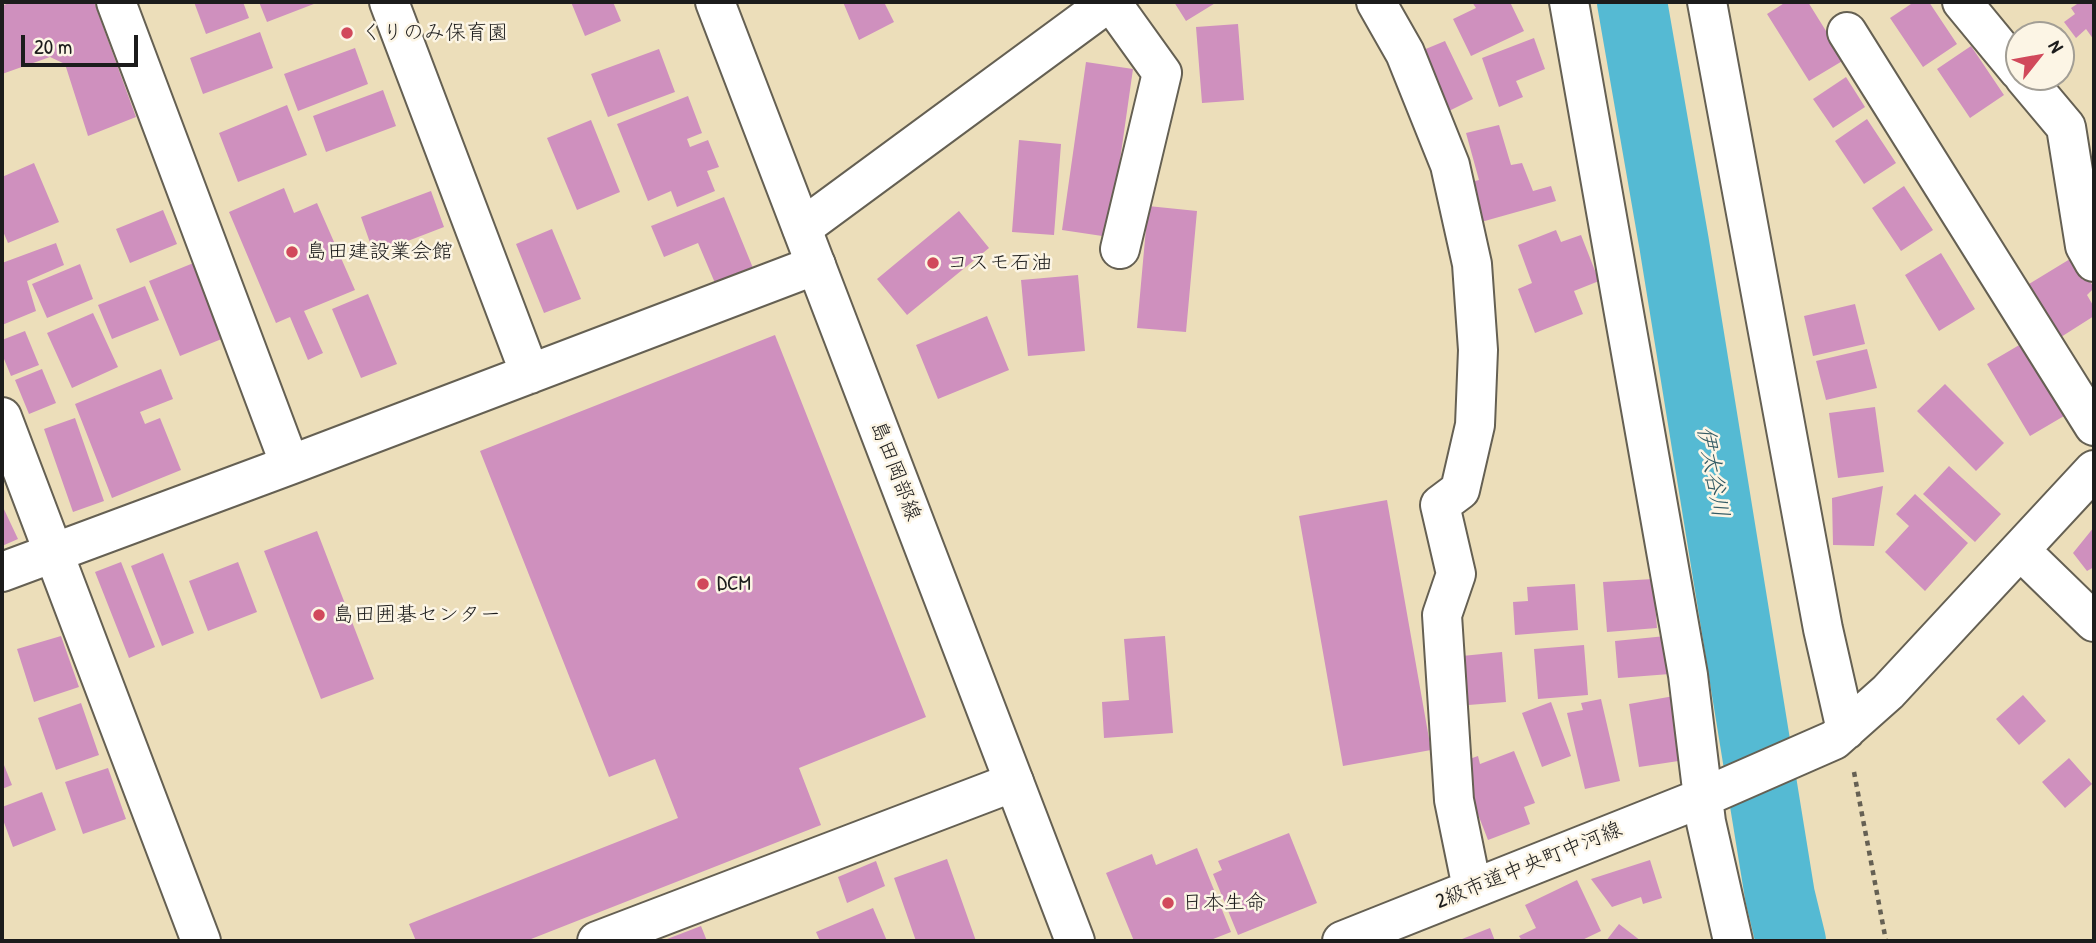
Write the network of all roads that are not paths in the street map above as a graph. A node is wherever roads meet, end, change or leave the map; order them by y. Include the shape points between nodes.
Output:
1 (116, 2) edge
2 (389, 2) edge
3 (715, 2) edge
4 (1110, 2) edge
5 (1376, 2) edge
6 (1569, 2) edge
7 (1707, 2) edge
8 (1962, 2) edge
9 (1847, 32) dead end
10 (2005, 54) edge
11 (2036, 91) edge
12 (802, 228) junction
13 (1120, 249) dead end
14 (2094, 262) edge
15 (817, 265) junction
16 (530, 373) junction
17 (2, 417) edge
18 (2094, 426) edge
19 (290, 465) junction
20 (2094, 470) edge
21 (2020, 550) junction
22 (53, 552) junction
23 (2, 572) edge
24 (2094, 622) edge
25 (1840, 735) junction
26 (1014, 782) junction
27 (1710, 794) junction
28 (1472, 888) junction
29 (201, 941) edge
30 (597, 941) edge
31 (1075, 941) edge
32 (1342, 941) edge
33 (1733, 941) edge

1 - 19 street
2 - 16 street
3 - 12 street, 島田岡部線
4 - 12 street
4 - 13 street via 1162,73
5 - 28 street via 1405,53 1450,165 1472,264 1478,351 1475,425 1461,490 1440,505 1456,573 1442,615 1454,800
6 - 27 street
7 - 25 street
8 - 10 street
9 - 18 street
11 - 14 street via 2066,127 2085,246
12 - 15 street, 島田岡部線
15 - 16 street
15 - 26 street, 島田岡部線
16 - 19 street
17 - 22 street
19 - 22 street
20 - 21 street
21 - 24 street
21 - 25 street via 1888,692
22 - 23 street
22 - 29 street
25 - 27 street, 2級市道中央町中河線
26 - 30 street
26 - 31 street, 島田岡部線
27 - 28 street, 2級市道中央町中河線
27 - 33 street via 1706,822
28 - 32 street, 2級市道中央町中河線

